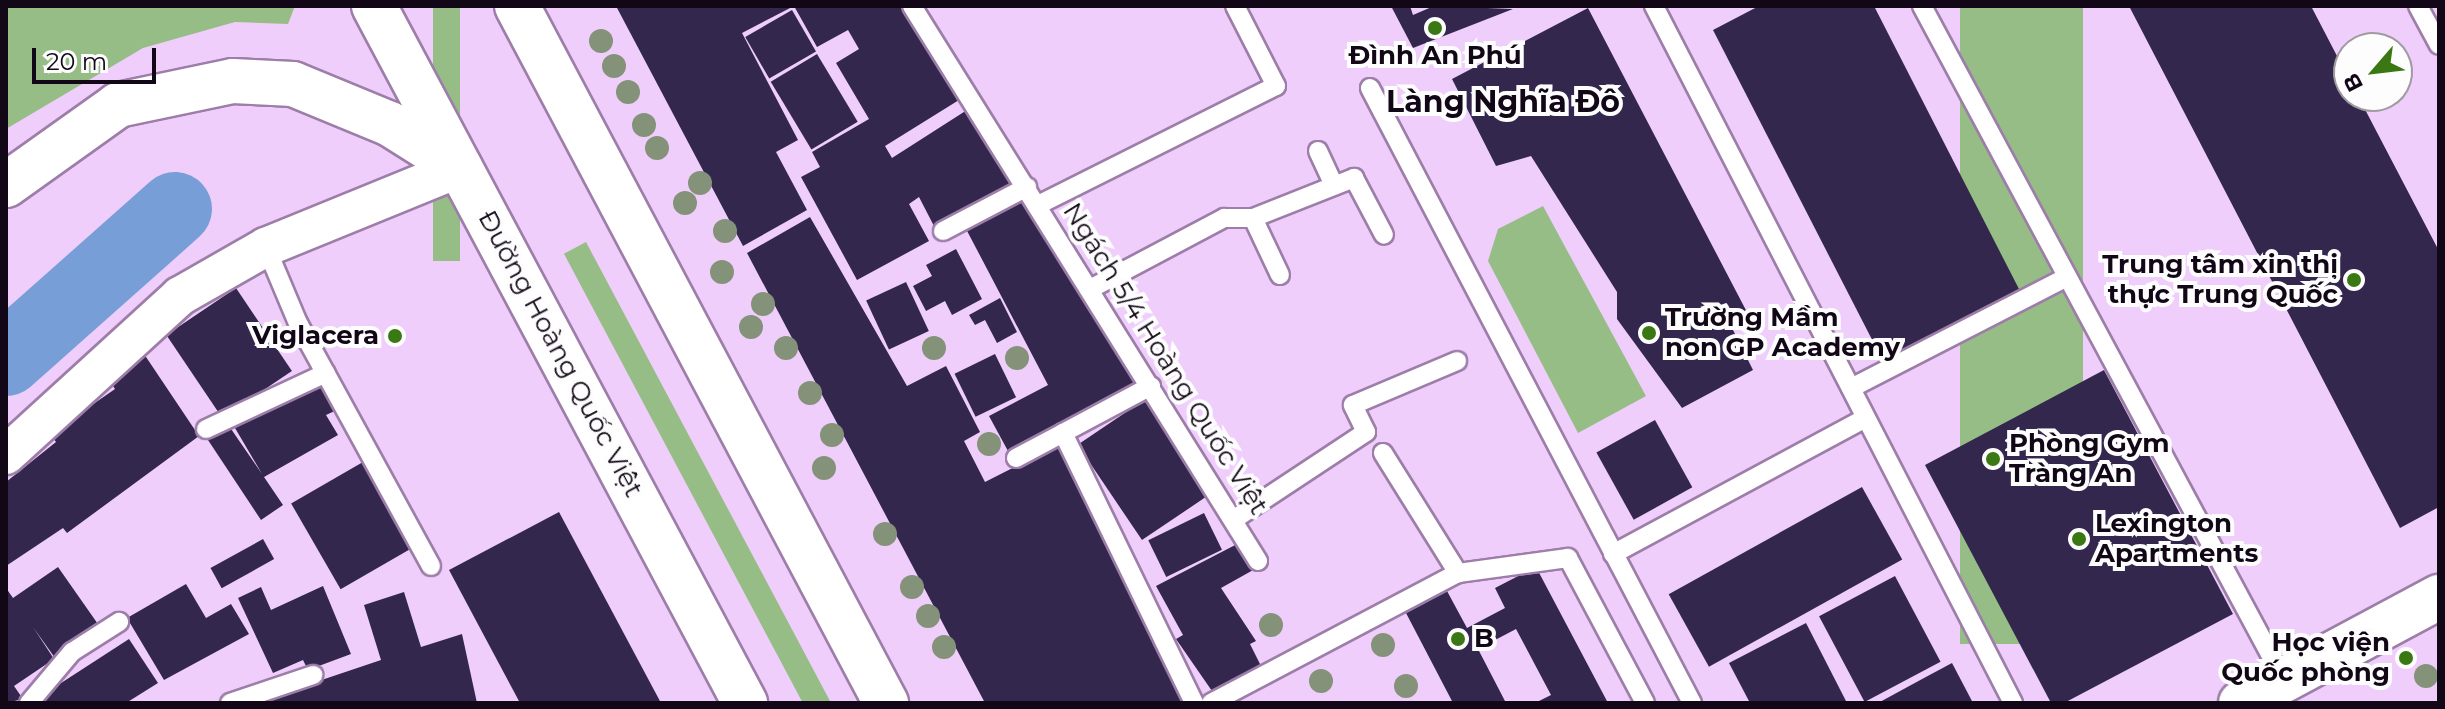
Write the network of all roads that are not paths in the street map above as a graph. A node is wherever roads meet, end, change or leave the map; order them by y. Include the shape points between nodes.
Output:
1 (374, 6) edge
2 (517, 6) edge
3 (912, 6) edge
4 (1235, 6) edge
5 (1654, 6) edge
6 (1922, 6) edge
7 (2418, 6) edge
8 (2439, 45) edge
9 (1370, 88) dead end
10 (1318, 151) dead end
11 (460, 168) junction
12 (6, 185) edge
13 (1334, 186) junction
14 (1027, 187) junction
15 (1038, 205) junction
16 (1253, 218) junction
17 (943, 231) dead end
18 (1384, 235) dead end
19 (266, 247) junction
20 (1280, 275) dead end
21 (2067, 277) junction
22 (1090, 289) junction
23 (1457, 361) dead end
24 (326, 373) junction
25 (1151, 386) junction
26 (1851, 388) junction
27 (1866, 418) junction
28 (206, 429) dead end
29 (1063, 433) junction
30 (1383, 453) dead end
31 (6, 455) edge
32 (1016, 458) dead end
33 (1236, 518) junction
34 (1613, 554) junction
35 (1258, 561) dead end
36 (431, 566) dead end
37 (1458, 573) junction
38 (2439, 597) edge
39 (119, 622) dead end
40 (313, 675) dead end
41 (2284, 680) junction
42 (239, 700) edge
43 (29, 703) edge
44 (745, 703) edge
45 (886, 703) edge
46 (1194, 703) edge
47 (1211, 703) edge
48 (1645, 703) edge
49 (1692, 703) edge
50 (2013, 703) edge
51 (2241, 703) edge

1 - 11 main road, Đường Hoàng Quốc Việt
2 - 45 main road
3 - 14 lane, Ngách 5/4 Hoàng Quốc Việt
4 - 15 lane via 1276,86
5 - 26 lane
6 - 21 lane
7 - 8 lane
9 - 34 lane
10 - 13 lane
11 - 12 main road via 390,124 293,84 233,81 118,105
11 - 19 street
11 - 44 main road, Đường Hoàng Quốc Việt
13 - 16 lane
13 - 18 lane via 1354,178
14 - 15 lane, Ngách 5/4 Hoàng Quốc Việt
14 - 17 lane
15 - 22 lane, Ngách 5/4 Hoàng Quốc Việt
16 - 20 lane
16 - 22 lane via 1224,218
19 - 24 lane
19 - 31 street via 180,296
21 - 26 lane
21 - 41 lane
22 - 25 lane, Ngách 5/4 Hoàng Quốc Việt
23 - 33 lane via 1353,405 1366,432
24 - 28 lane
24 - 36 lane
25 - 29 lane
25 - 33 lane, Ngách 5/4 Hoàng Quốc Việt
26 - 27 lane
27 - 34 lane
27 - 50 lane
29 - 32 lane
29 - 46 lane
30 - 37 lane
33 - 35 lane, Ngách 5/4 Hoàng Quốc Việt
34 - 49 lane
37 - 47 lane
37 - 48 lane via 1568,558
38 - 41 main road
39 - 43 lane via 72,652
40 - 42 lane
41 - 51 main road

